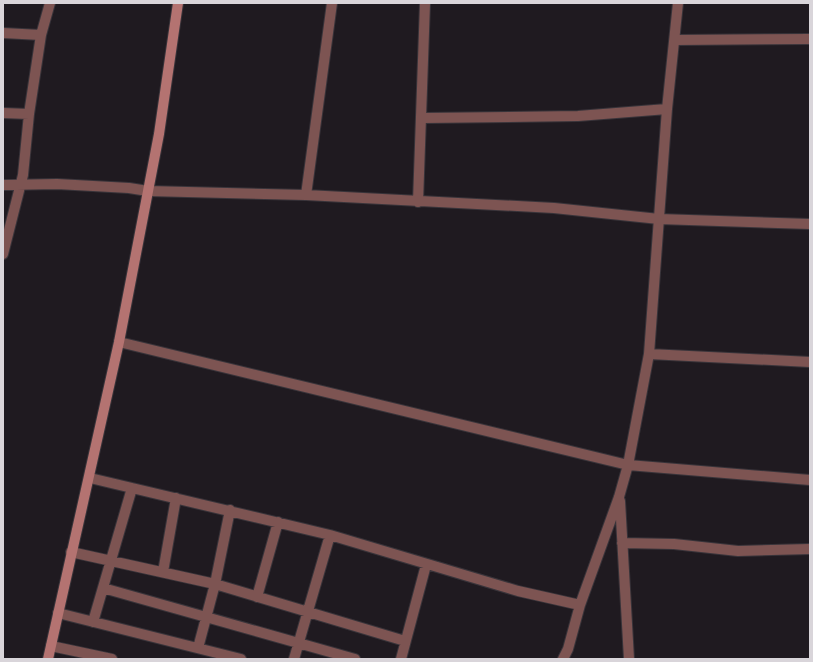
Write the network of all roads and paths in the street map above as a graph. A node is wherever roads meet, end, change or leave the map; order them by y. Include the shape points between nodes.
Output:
1 (50, 3) edge
2 (178, 3) edge
3 (332, 3) edge
4 (425, 3) edge
5 (678, 3) edge
6 (3, 33) edge
7 (41, 35) junction
8 (810, 39) edge
9 (674, 40) junction
10 (667, 109) junction
11 (3, 113) edge
12 (29, 114) junction
13 (422, 118) junction
14 (3, 185) edge
15 (20, 186) junction
16 (148, 191) junction
17 (306, 195) junction
18 (418, 202) junction
19 (659, 219) junction
20 (810, 224) edge
21 (3, 254) edge
22 (119, 342) junction
23 (649, 354) junction
24 (810, 362) edge
25 (628, 466) junction
26 (90, 478) junction
27 (810, 480) edge
28 (132, 488) junction
29 (619, 497) junction
30 (176, 498) junction
31 (230, 510) junction
32 (278, 522) junction
33 (330, 535) junction
34 (622, 543) junction
35 (810, 549) edge
36 (71, 552) junction
37 (111, 561) junction
38 (426, 565) junction
39 (163, 572) junction
40 (215, 584) junction
41 (103, 588) junction
42 (257, 597) junction
43 (580, 605) junction
44 (58, 613) junction
45 (308, 613) junction
46 (206, 616) junction
47 (93, 622) junction
48 (405, 641) junction
49 (299, 643) junction
50 (51, 646) junction
51 (198, 648) junction
52 (48, 659) edge
53 (112, 659) edge
54 (240, 659) edge
55 (294, 659) edge
56 (355, 659) edge
57 (401, 659) edge
58 (563, 659) edge
59 (629, 659) edge

1 - 7 street
2 - 16 street
3 - 17 street
4 - 13 street
5 - 9 street
6 - 7 street
7 - 12 street
8 - 9 street
9 - 10 street
10 - 13 street via 570,116
10 - 19 street
11 - 12 street
12 - 15 street
13 - 18 street
14 - 15 street
15 - 16 street via 57,184
15 - 21 street
16 - 17 street
16 - 22 street
17 - 18 street
18 - 19 street via 554,208
19 - 20 street
19 - 23 street
22 - 25 street
22 - 26 street
23 - 24 street
23 - 25 street
25 - 27 street
25 - 29 street
26 - 28 street
26 - 36 street
28 - 30 street
28 - 37 street
29 - 34 street
29 - 43 street
30 - 31 street
30 - 39 street
31 - 32 street
31 - 40 street
32 - 33 street
32 - 42 street
33 - 38 street
33 - 45 street
34 - 35 street via 674,544 738,551
34 - 59 street
36 - 37 street
36 - 44 street
37 - 39 street
37 - 41 street
38 - 43 street via 518,591
38 - 48 street
39 - 40 street
40 - 42 street
40 - 46 street
41 - 46 street
41 - 47 street
42 - 45 street
43 - 58 street
44 - 47 street
44 - 50 street
45 - 48 street
45 - 49 street
46 - 49 street
46 - 51 street
47 - 51 street
48 - 57 street
49 - 55 street
49 - 56 street
50 - 52 street
50 - 53 street
51 - 54 street

